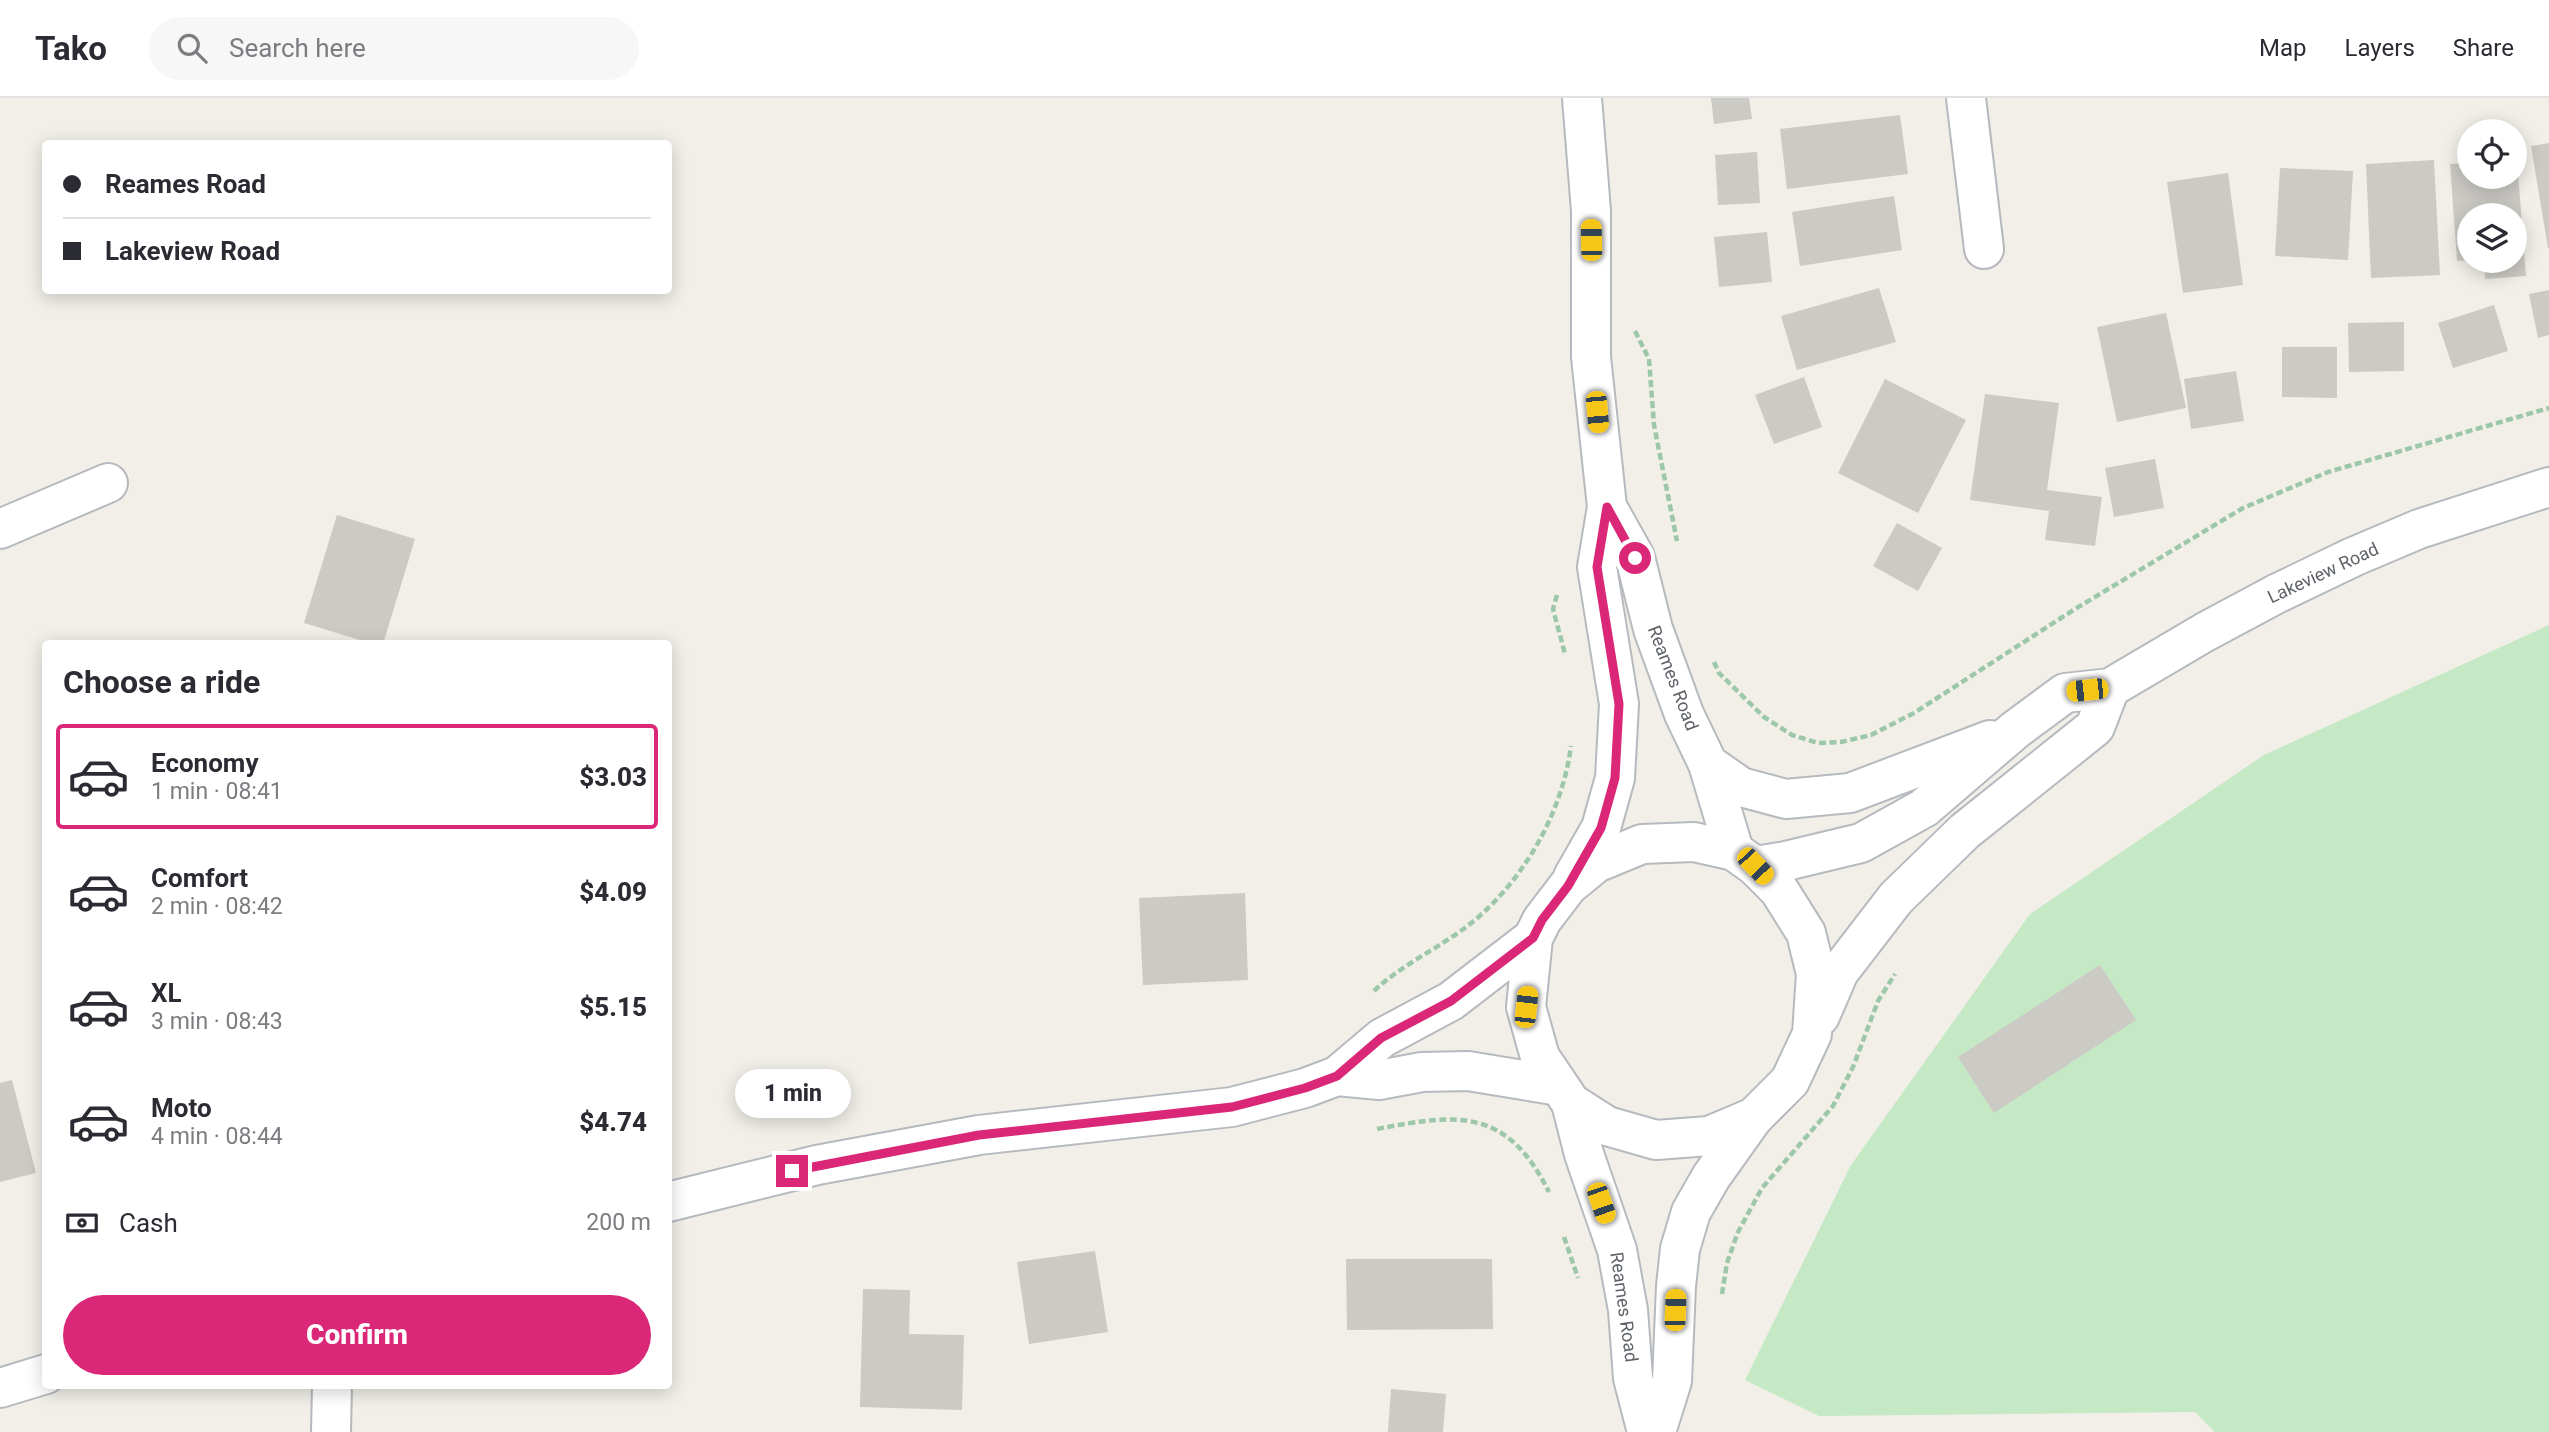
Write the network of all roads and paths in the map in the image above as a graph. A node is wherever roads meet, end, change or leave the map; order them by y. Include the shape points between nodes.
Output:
1 (1582, 98) edge
2 (1966, 98) edge
3 (1984, 249) dead end
4 (1649, 359) dead end
5 (2549, 408) edge
6 (108, 483) dead end
7 (2549, 487) edge
8 (1607, 507) junction
9 (0, 530) edge
10 (1678, 545) dead end
11 (1553, 609) dead end
12 (1709, 653) dead end
13 (1567, 664) dead end
14 (2110, 688) junction
15 (2015, 730) junction
16 (1571, 742) dead end
17 (1708, 764) junction
18 (1744, 858) junction
19 (1568, 886) junction
20 (1533, 938) junction
21 (1367, 998) dead end
22 (1812, 1034) junction
23 (1337, 1076) junction
24 (1565, 1095) junction
25 (1754, 1117) junction
26 (1377, 1129) dead end
27 (672, 1201) edge
28 (1553, 1203) dead end
29 (42, 1375) edge
30 (0, 1388) edge
31 (332, 1389) edge
32 (331, 1432) edge
33 (1647, 1432) edge
34 (1656, 1432) edge

1 - 8 main road, Reames Road via 1591,211 1591,357
2 - 3 main road
4 - 10 path via 1654,425
5 - 12 path via 2328,472 2244,508 1914,713 1871,735 1818,743 1792,735 1764,717 1728,682
6 - 9 main road
7 - 14 main road, Lakeview Road via 2419,529 2353,557 2252,606
8 - 17 main road, Reames Road via 1635,558 1653,629
8 - 19 main road, Reames Road via 1597,567 1619,704 1615,778 1601,828
11 - 13 path
14 - 15 main road, Lakeview Road via 2065,693
14 - 22 main road via 2095,727 1965,831 1896,898 1839,972
15 - 17 main road via 1837,794 1786,799 1741,787
15 - 18 main road, Lakeview Road via 1924,808 1861,843 1786,861
16 - 21 path via 1568,767 1546,827 1511,884 1465,928 1385,980
17 - 18 main road, Reames Road
18 - 19 main road via 1694,842 1642,844 1596,863
18 - 22 main road via 1779,890 1806,933 1816,974
19 - 20 main road
20 - 23 main road via 1451,1001 1381,1038
20 - 24 main road via 1526,1007 1540,1057
22 - 25 main road via 1790,1081
23 - 24 main road via 1379,1080 1422,1072 1468,1071
23 - 27 main road via 1232,1107 979,1135 817,1165
24 - 25 main road via 1607,1126 1656,1140 1709,1136
24 - 33 main road, Reames Road via 1617,1250 1633,1378
25 - 34 main road via 1691,1212 1680,1249 1672,1381
26 - 28 path via 1424,1119 1460,1118 1497,1130 1526,1153
29 - 30 main road
31 - 32 main road

